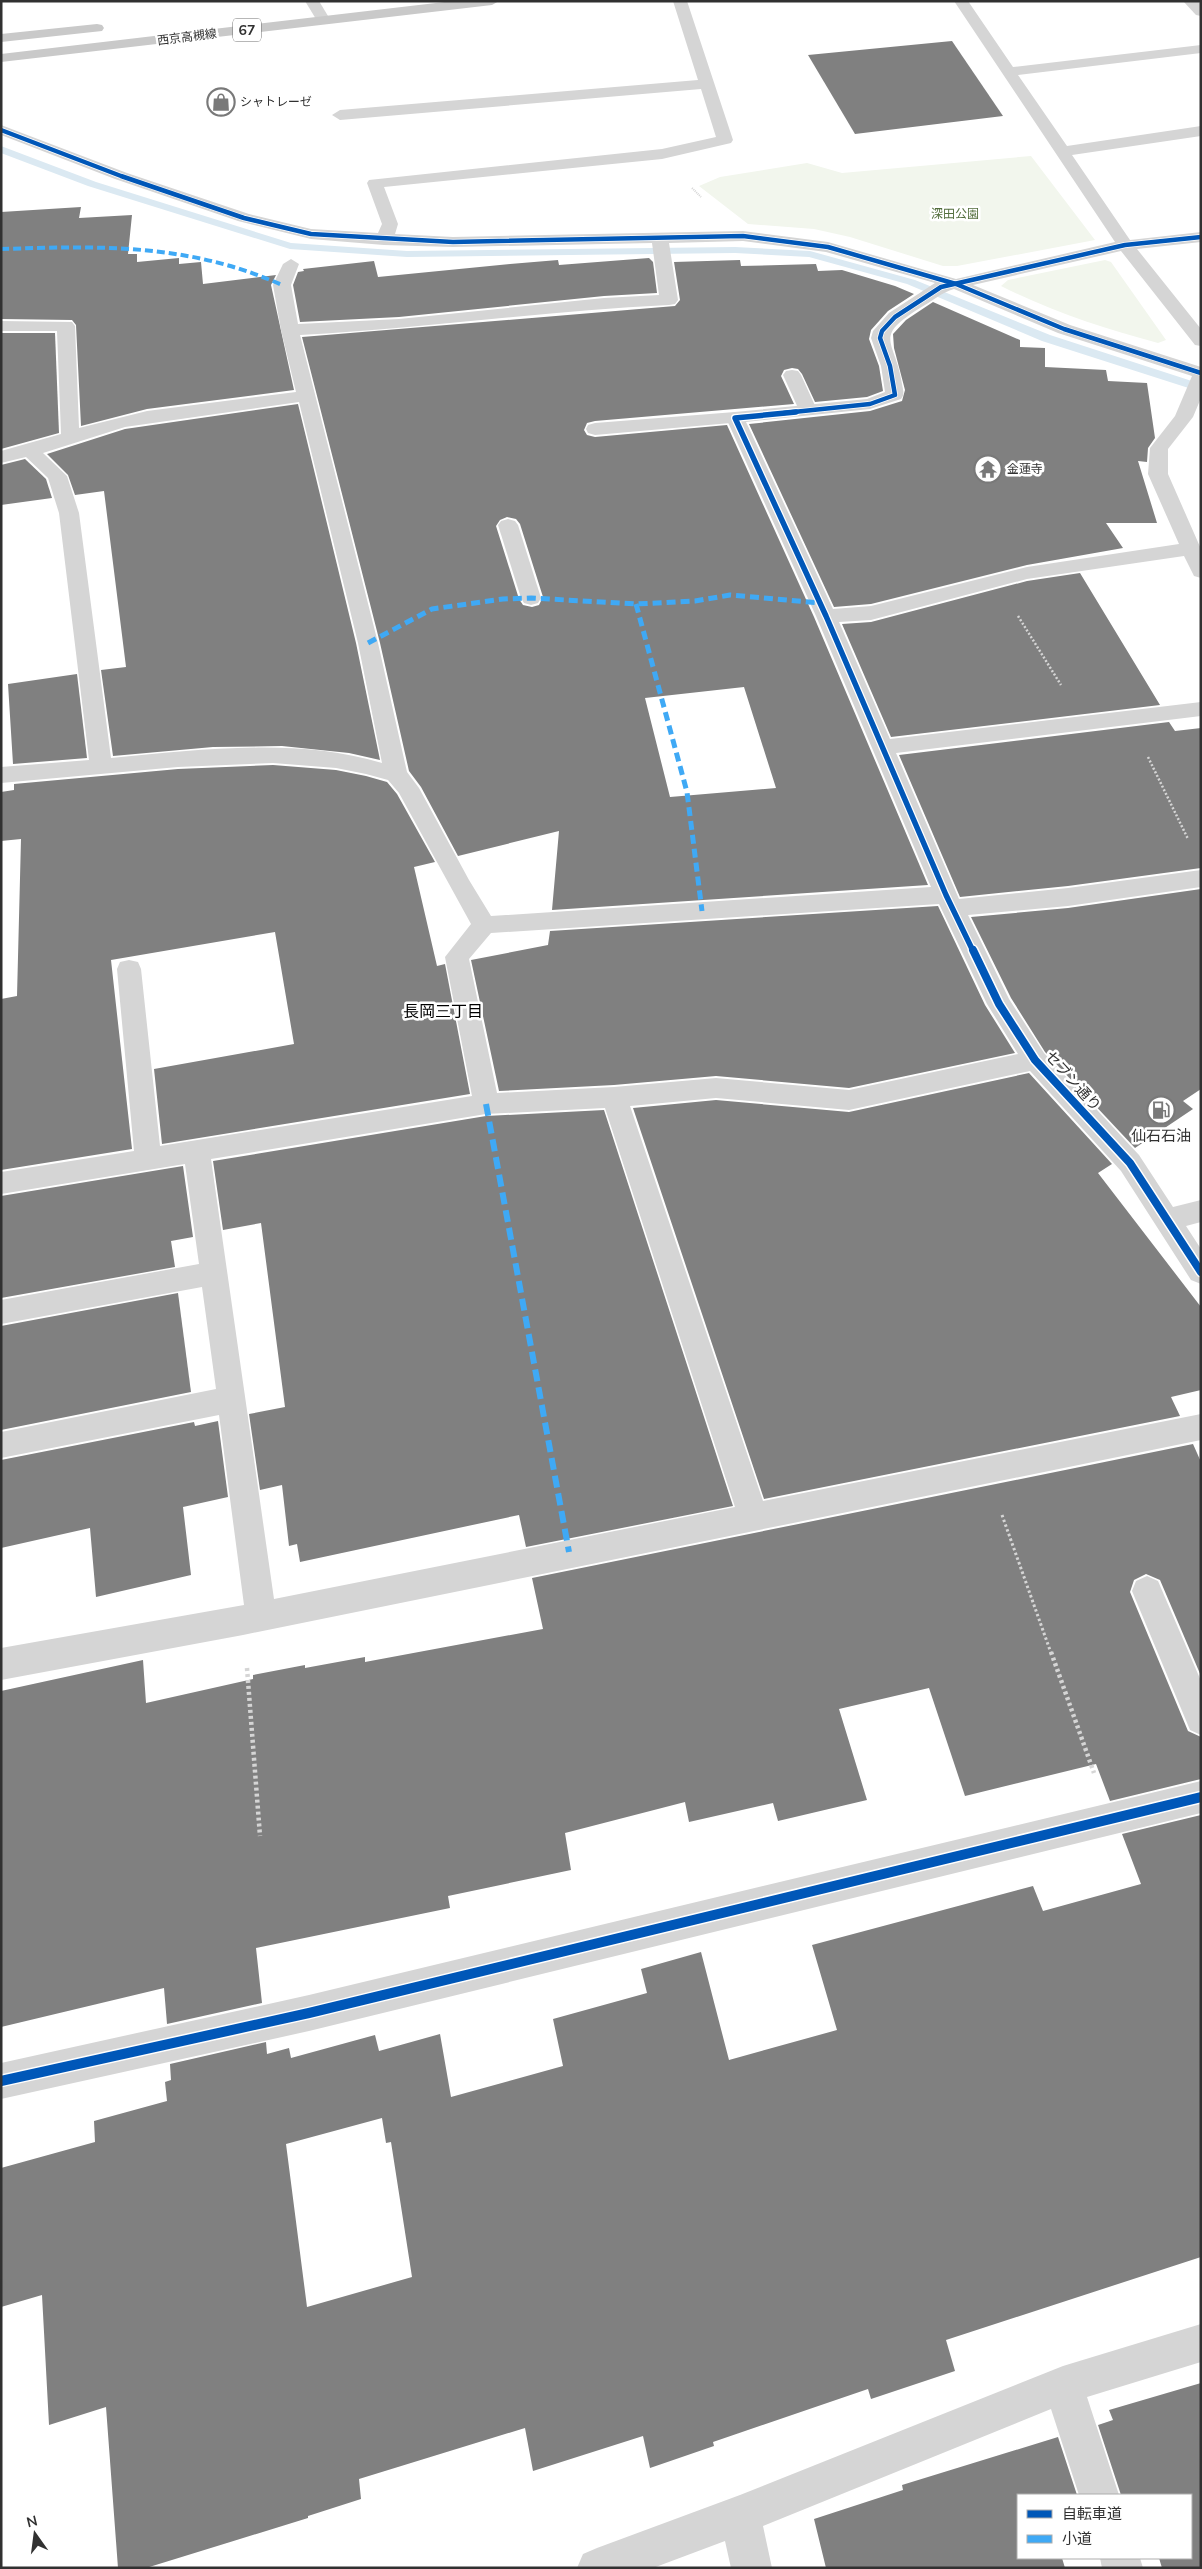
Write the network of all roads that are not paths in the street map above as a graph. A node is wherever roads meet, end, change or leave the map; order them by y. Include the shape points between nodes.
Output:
1 (492, 1) edge
2 (680, 1) edge
3 (961, 1) edge
4 (1190, 1) edge
5 (314, 3) edge
6 (335, 3) dead end
7 (296, 8) dead end
8 (1201, 12) edge
9 (324, 21) junction
10 (109, 27) dead end
11 (1, 38) edge
12 (1201, 49) edge
13 (1, 58) edge
14 (1007, 72) junction
15 (706, 84) junction
16 (340, 115) dead end
17 (1, 130) edge
18 (1201, 131) edge
19 (1061, 152) junction
20 (660, 236) junction
21 (1201, 237) edge
22 (384, 240) junction
23 (1125, 245) junction
24 (291, 264) dead end
25 (942, 289) junction
26 (1, 326) edge
27 (290, 330) junction
28 (1201, 341) edge
29 (792, 375) dead end
30 (1198, 381) edge
31 (306, 396) junction
32 (808, 410) junction
33 (735, 418) junction
34 (595, 429) dead end
35 (70, 438) junction
36 (30, 452) junction
37 (1, 457) edge
38 (508, 525) dead end
39 (1192, 544) edge
40 (1201, 572) edge
41 (531, 598) dead end
42 (826, 616) junction
43 (1201, 709) edge
44 (883, 747) junction
45 (101, 766) junction
46 (1, 775) edge
47 (396, 775) junction
48 (1201, 878) edge
49 (949, 902) junction
50 (484, 924) junction
51 (129, 969) dead end
52 (1035, 1060) junction
53 (614, 1097) junction
54 (486, 1104) junction
55 (197, 1152) junction
56 (148, 1160) junction
57 (1, 1183) edge
58 (1201, 1211) edge
59 (1166, 1220) junction
60 (1201, 1272) edge
61 (214, 1273) junction
62 (1, 1312) edge
63 (232, 1399) junction
64 (1201, 1427) edge
65 (1, 1445) edge
66 (753, 1516) junction
67 (1147, 1591) dead end
68 (252, 1618) junction
69 (1, 1664) edge
70 (1201, 1719) edge
71 (1201, 1797) edge
72 (1, 2081) edge
73 (1201, 2343) edge
74 (1063, 2385) junction
75 (1100, 2494) edge
76 (740, 2515) junction
77 (597, 2568) edge
78 (752, 2568) edge

1 - 9 main road, 西京高槻線 / 67
2 - 15 street
3 - 14 street
4 - 8 street
5 - 6 main road
5 - 7 main road
5 - 9 street
9 - 13 main road, 西京高槻線 / 67
10 - 11 main road
12 - 14 street
14 - 19 street
15 - 16 street
15 - 22 street via 724,140 662,154 375,183 390,224
17 - 22 street via 244,218 311,234
18 - 19 street
19 - 23 street
20 - 22 street via 453,242
20 - 25 street via 742,236 828,247
20 - 27 street via 669,300 604,303 399,324
21 - 23 street
23 - 25 street
23 - 28 street
24 - 27 street via 282,285
25 - 30 street via 1064,330
25 - 32 street via 894,317 882,329 880,339 888,358 895,395 870,404
26 - 35 street via 66,326
27 - 31 street
29 - 32 street
30 - 39 street via 1184,417 1159,448 1158,474
31 - 35 street via 126,420
31 - 47 street via 368,643
32 - 33 street
33 - 34 street
33 - 42 street, セブン通り
35 - 36 street
36 - 37 street
36 - 45 street via 58,476 69,512
38 - 41 street
39 - 40 street
39 - 42 street via 1027,573 871,613
42 - 44 street, セブン通り
43 - 44 street
44 - 49 street, セブン通り
45 - 46 street
45 - 47 street via 224,756 329,759 375,767
47 - 50 street via 408,788
48 - 49 street via 1068,896
49 - 50 street
49 - 52 street, セブン通り via 999,1004
50 - 54 street via 457,957
51 - 56 street
52 - 53 street via 849,1100 716,1088
52 - 59 street, セブン通り via 1130,1162
53 - 54 street
53 - 66 street
54 - 55 street
55 - 56 street
55 - 61 street
56 - 57 street
58 - 59 street
59 - 60 street, セブン通り
61 - 62 street
61 - 63 street
63 - 65 street
63 - 68 street
64 - 66 street
66 - 68 street
67 - 70 street
68 - 69 street
71 - 72 street via 309,2013
73 - 74 street
74 - 75 street
74 - 76 street
76 - 77 street
76 - 78 street

